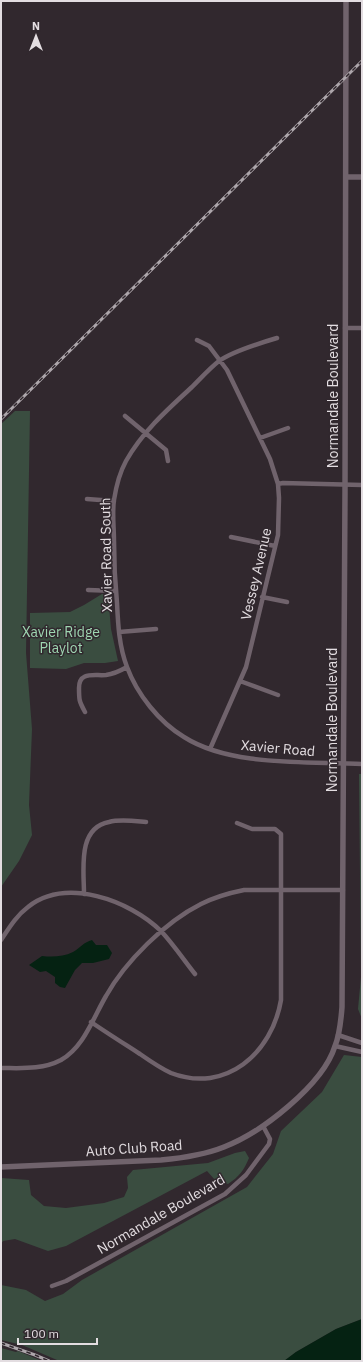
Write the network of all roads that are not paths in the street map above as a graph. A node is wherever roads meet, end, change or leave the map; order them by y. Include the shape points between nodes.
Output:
1 (346, 1) edge
2 (362, 176) edge
3 (346, 177) junction
4 (345, 328) junction
5 (362, 328) edge
6 (277, 338) dead end
7 (197, 340) dead end
8 (220, 360) junction
9 (125, 416) dead end
10 (288, 428) dead end
11 (146, 432) junction
12 (260, 438) junction
13 (168, 461) dead end
14 (278, 484) junction
15 (345, 485) junction
16 (362, 485) edge
17 (87, 499) dead end
18 (114, 501) junction
19 (231, 537) dead end
20 (275, 546) junction
21 (88, 590) dead end
22 (116, 591) junction
23 (262, 597) junction
24 (287, 602) dead end
25 (156, 629) dead end
26 (119, 632) junction
27 (127, 667) junction
28 (240, 681) junction
29 (278, 695) dead end
30 (85, 712) dead end
31 (210, 749) junction
32 (344, 763) junction
33 (362, 764) edge
34 (146, 822) dead end
35 (237, 823) dead end
36 (281, 890) junction
37 (343, 890) junction
38 (84, 894) junction
39 (161, 932) junction
40 (1, 940) edge
41 (195, 974) dead end
42 (91, 1022) junction
43 (338, 1035) junction
44 (362, 1044) edge
45 (335, 1046) junction
46 (362, 1052) edge
47 (1, 1068) edge
48 (263, 1126) junction
49 (1, 1167) edge
50 (52, 1286) dead end

1 - 3 street, Normandale Boulevard
2 - 3 street
3 - 4 street, Normandale Boulevard
4 - 5 street
4 - 15 street, Normandale Boulevard
6 - 8 street, Xavier Road South
7 - 8 street, Vessey Avenue via 209,346
8 - 11 street, Xavier Road South
8 - 12 street, Vessey Avenue
9 - 11 street
10 - 12 street
11 - 13 street via 166,450
11 - 18 street, Xavier Road South via 126,461
12 - 14 street, Vessey Avenue
14 - 15 street
14 - 20 street, Vessey Avenue via 278,527
15 - 16 street
15 - 32 street, Normandale Boulevard
17 - 18 street
18 - 22 street, Xavier Road South
19 - 20 street
20 - 23 street, Vessey Avenue
21 - 22 street
22 - 26 street, Xavier Road South
23 - 24 street
23 - 28 street, Vessey Avenue via 246,667
25 - 26 street
26 - 27 street, Xavier Road South
27 - 30 street via 112,674 88,675 81,678 79,700
27 - 31 street, Xavier Road South via 154,712 184,737
28 - 29 street
28 - 31 street, Vessey Avenue
31 - 32 street, Xavier Road via 270,761
32 - 33 street, Xavier Road
32 - 37 street, Normandale Boulevard
34 - 38 street via 109,822 90,833 85,847
35 - 36 street via 252,829 275,829 281,834
36 - 37 street
36 - 39 street via 244,890 214,898 186,912
36 - 42 street via 281,986 278,1014 274,1027 259,1050 240,1066 218,1076 182,1076 159,1066
37 - 43 street, Normandale Boulevard via 342,1007
38 - 39 street via 121,904 136,912
38 - 40 street via 56,895 37,901 20,914
39 - 41 street
39 - 42 street via 123,971
42 - 47 street via 78,1046 53,1064 32,1068
43 - 44 street
43 - 45 street, Normandale Boulevard
45 - 46 street
45 - 48 street, Normandale Boulevard via 326,1064 309,1086
48 - 49 street, Auto Club Road via 225,1146 183,1158
48 - 50 street, Normandale Boulevard via 270,1139 269,1144 246,1174 225,1194 66,1281

